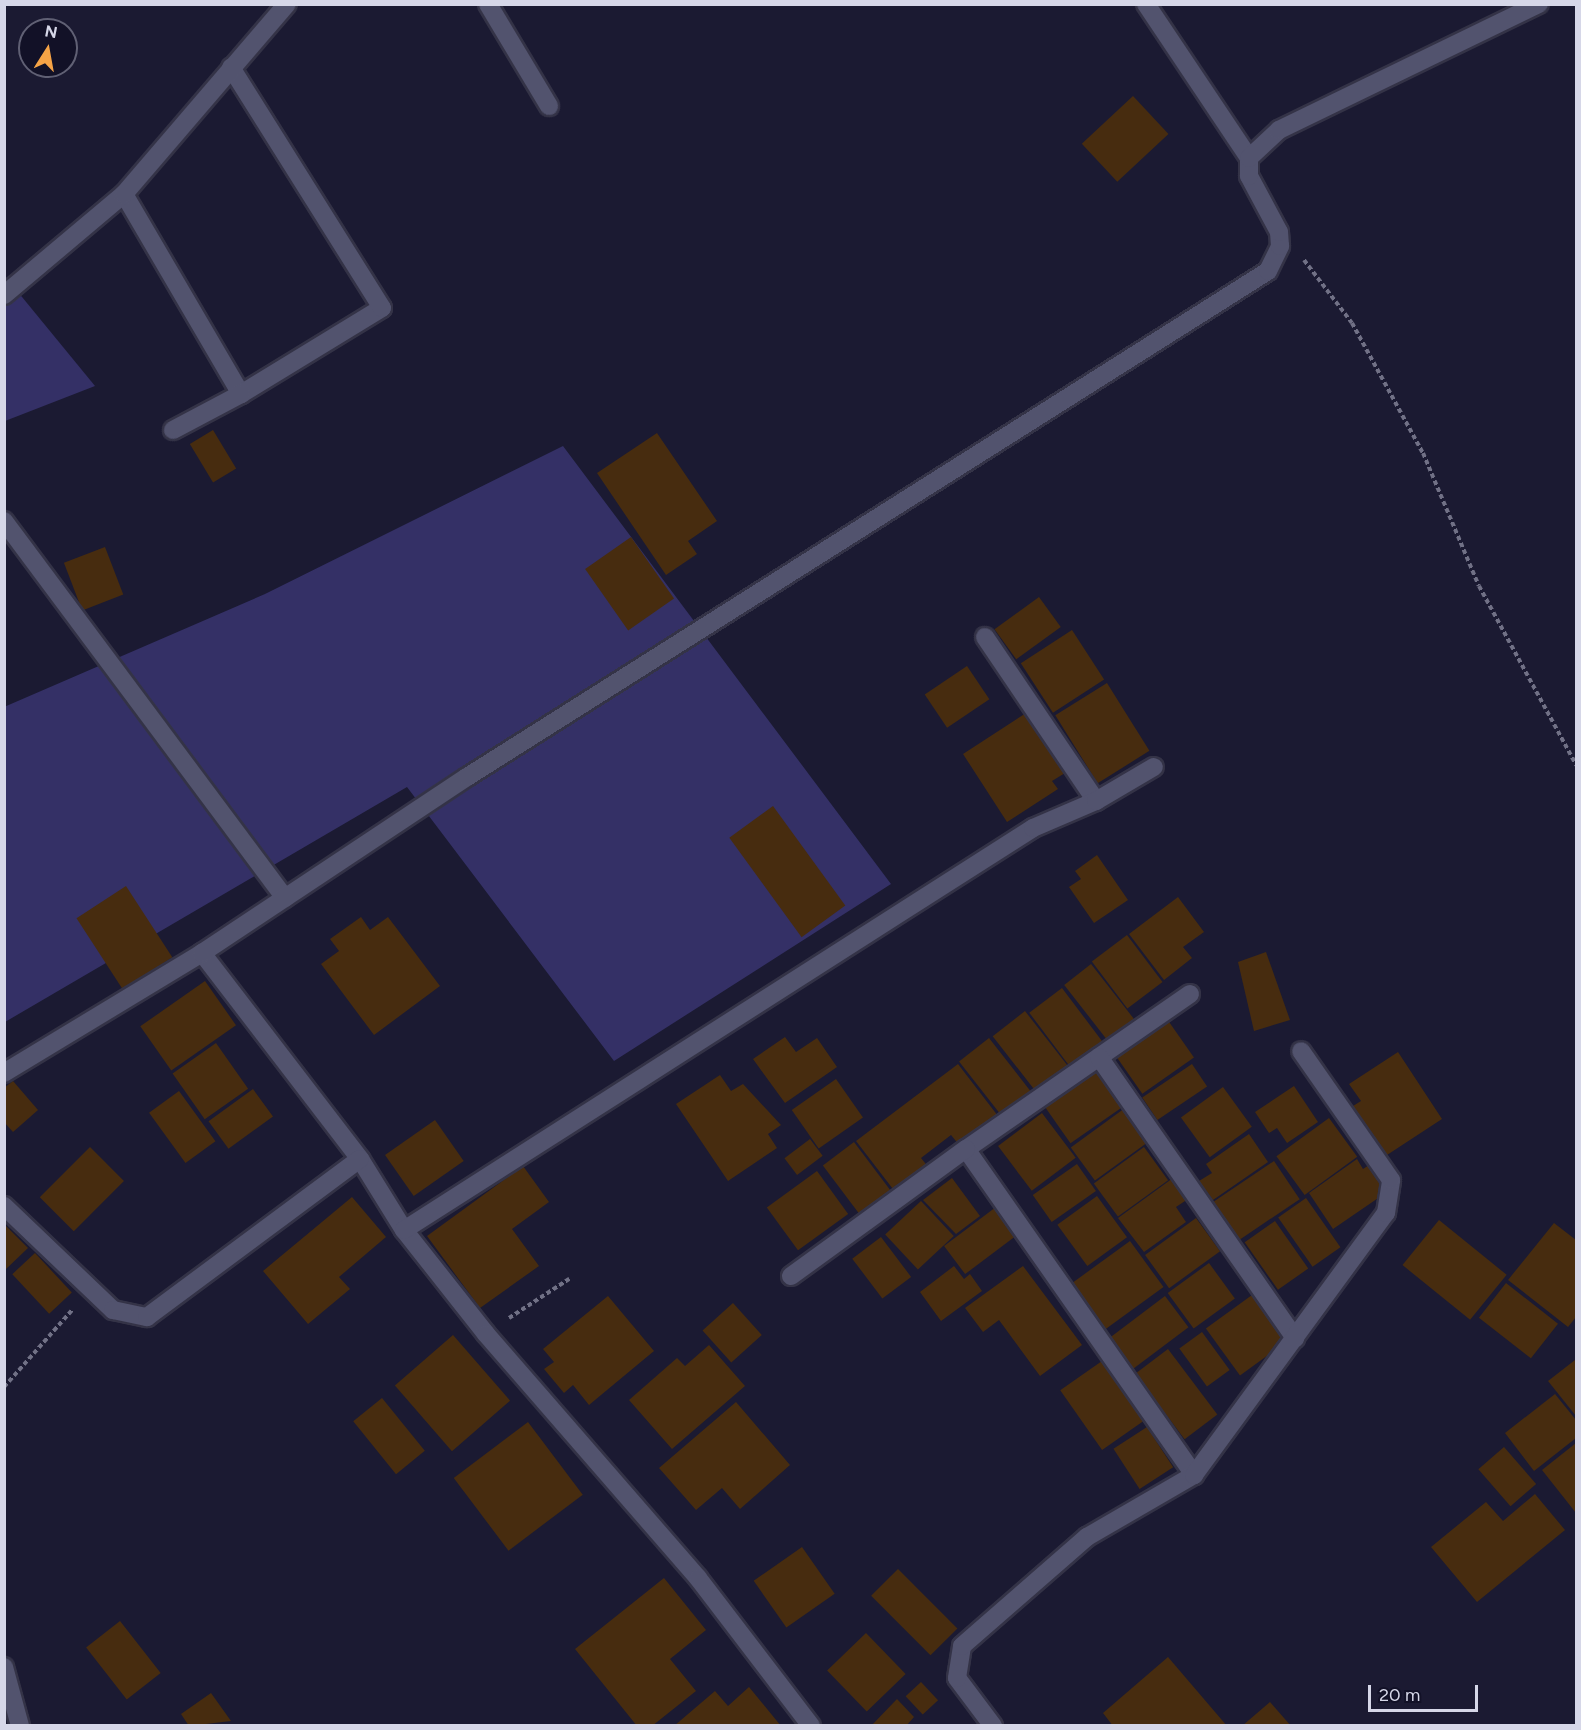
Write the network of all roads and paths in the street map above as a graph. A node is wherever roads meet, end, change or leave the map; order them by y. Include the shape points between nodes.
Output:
1 (287, 4) edge
2 (489, 4) edge
3 (1146, 4) edge
4 (1539, 4) edge
5 (231, 67) junction
6 (549, 106) dead end
7 (1249, 158) junction
8 (124, 194) junction
9 (1279, 232) junction
10 (4, 295) edge
11 (242, 394) junction
12 (173, 430) dead end
13 (4, 521) edge
14 (985, 637) dead end
15 (1576, 765) edge
16 (1154, 767) dead end
17 (1096, 801) junction
18 (285, 898) junction
19 (202, 953) junction
20 (1190, 994) dead end
21 (1301, 1051) dead end
22 (1099, 1057) junction
23 (4, 1073) edge
24 (966, 1149) junction
25 (360, 1159) junction
26 (4, 1206) edge
27 (404, 1230) junction
28 (791, 1276) dead end
29 (569, 1279) dead end
30 (93, 1287) junction
31 (486, 1334) junction
32 (1295, 1338) junction
33 (4, 1387) edge
34 (1194, 1475) junction
35 (4, 1667) edge
36 (20, 1725) edge
37 (811, 1725) edge
38 (993, 1725) edge

1 - 5 street
2 - 6 street
3 - 7 street
4 - 7 street via 1279,130
5 - 8 street
5 - 11 street via 382,308
7 - 9 street via 1249,176
8 - 10 street
8 - 11 street
9 - 15 path via 1352,323 1423,453 1479,586
9 - 18 street via 1281,246 1268,271 467,777
11 - 12 street
13 - 18 street
14 - 17 street
16 - 17 street
17 - 27 street via 1023,834
18 - 19 street
19 - 23 street
19 - 25 street
20 - 22 street
21 - 32 street via 1392,1189 1386,1213
22 - 24 street
22 - 32 street
24 - 28 street
24 - 34 street
25 - 27 street
25 - 30 street via 147,1317 113,1310
26 - 30 street
27 - 31 street
29 - 31 path
30 - 33 path
31 - 37 street via 698,1578
32 - 34 street
34 - 38 street via 1087,1537 962,1646 957,1678
35 - 36 street

